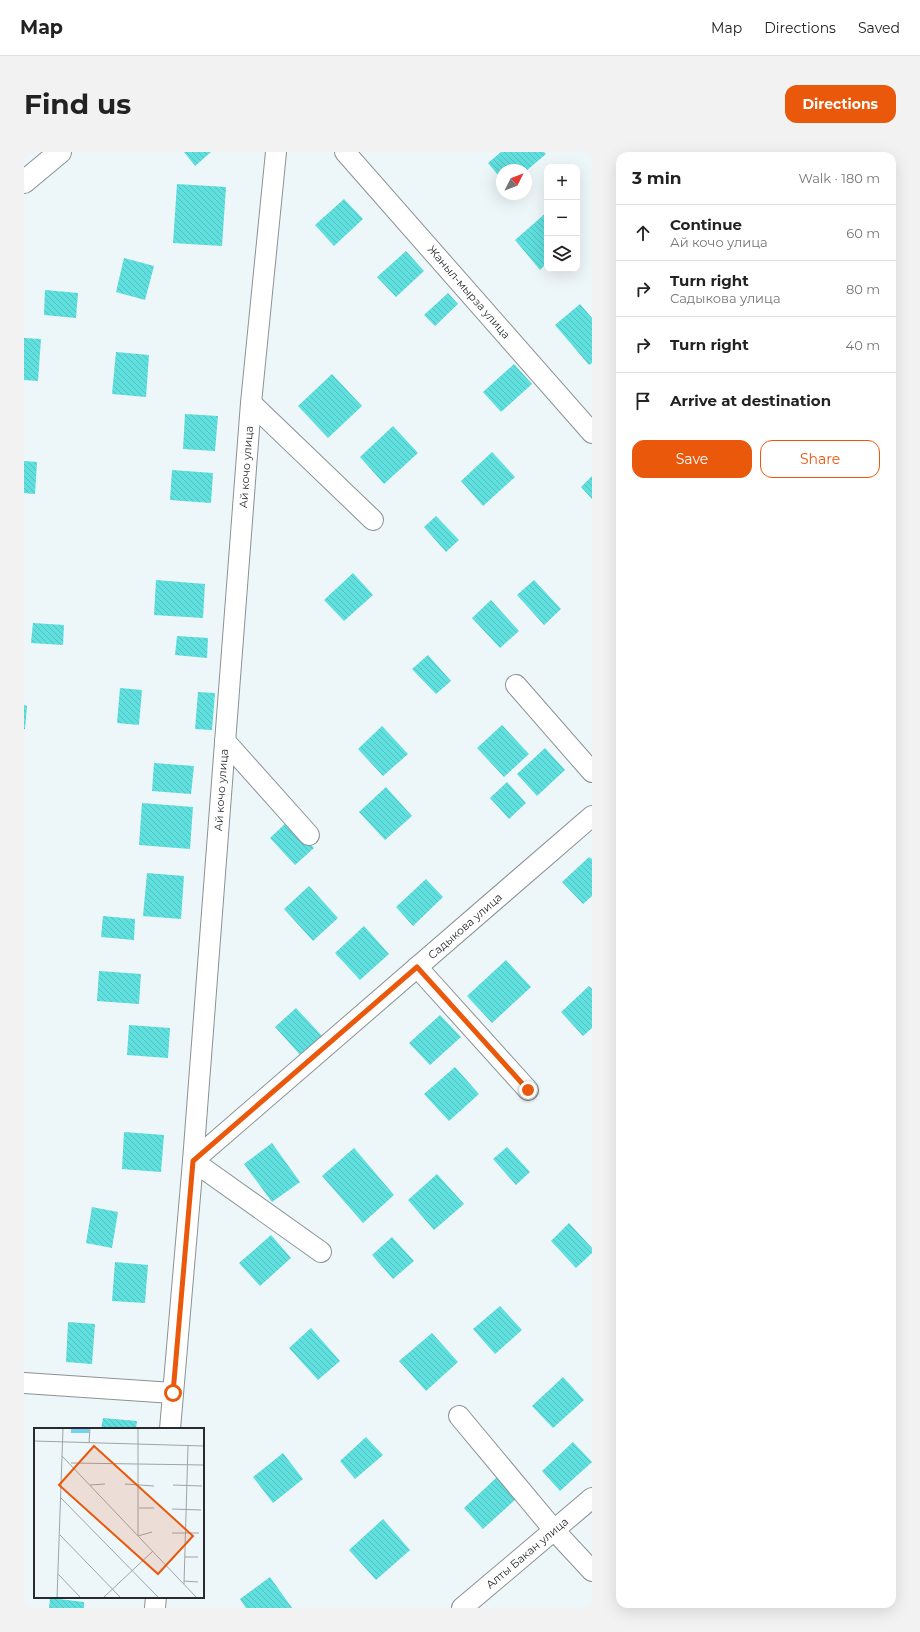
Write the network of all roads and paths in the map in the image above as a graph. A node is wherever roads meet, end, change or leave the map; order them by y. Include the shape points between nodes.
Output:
1 (60, 152) edge
2 (276, 152) edge
3 (345, 152) edge
4 (24, 182) edge
5 (250, 403) junction
6 (592, 433) edge
7 (373, 520) dead end
8 (516, 685) dead end
9 (225, 742) junction
10 (592, 772) edge
11 (592, 816) edge
12 (309, 835) dead end
13 (417, 967) junction
14 (528, 1090) dead end
15 (193, 1161) junction
16 (321, 1252) dead end
17 (24, 1383) edge
18 (173, 1393) junction
19 (459, 1416) dead end
20 (170, 1428) edge
21 (592, 1498) edge
22 (554, 1530) junction
23 (592, 1571) edge
24 (156, 1598) edge
25 (155, 1608) edge
26 (462, 1608) edge

1 - 4 street
2 - 5 street, Ай кочо улица
3 - 6 street, Жаныл-мырза улица
5 - 7 street
5 - 9 street, Ай кочо улица
8 - 10 street
9 - 12 street
9 - 15 street, Ай кочо улица
11 - 13 street, Садыкова улица
13 - 14 street
13 - 15 street, Садыкова улица
15 - 16 street
15 - 18 street, Ай кочо улица
17 - 18 street
18 - 20 street, Ай кочо улица
19 - 22 street
21 - 22 street, Алты Бакан улица
22 - 23 street
22 - 26 street, Алты Бакан улица
24 - 25 street

